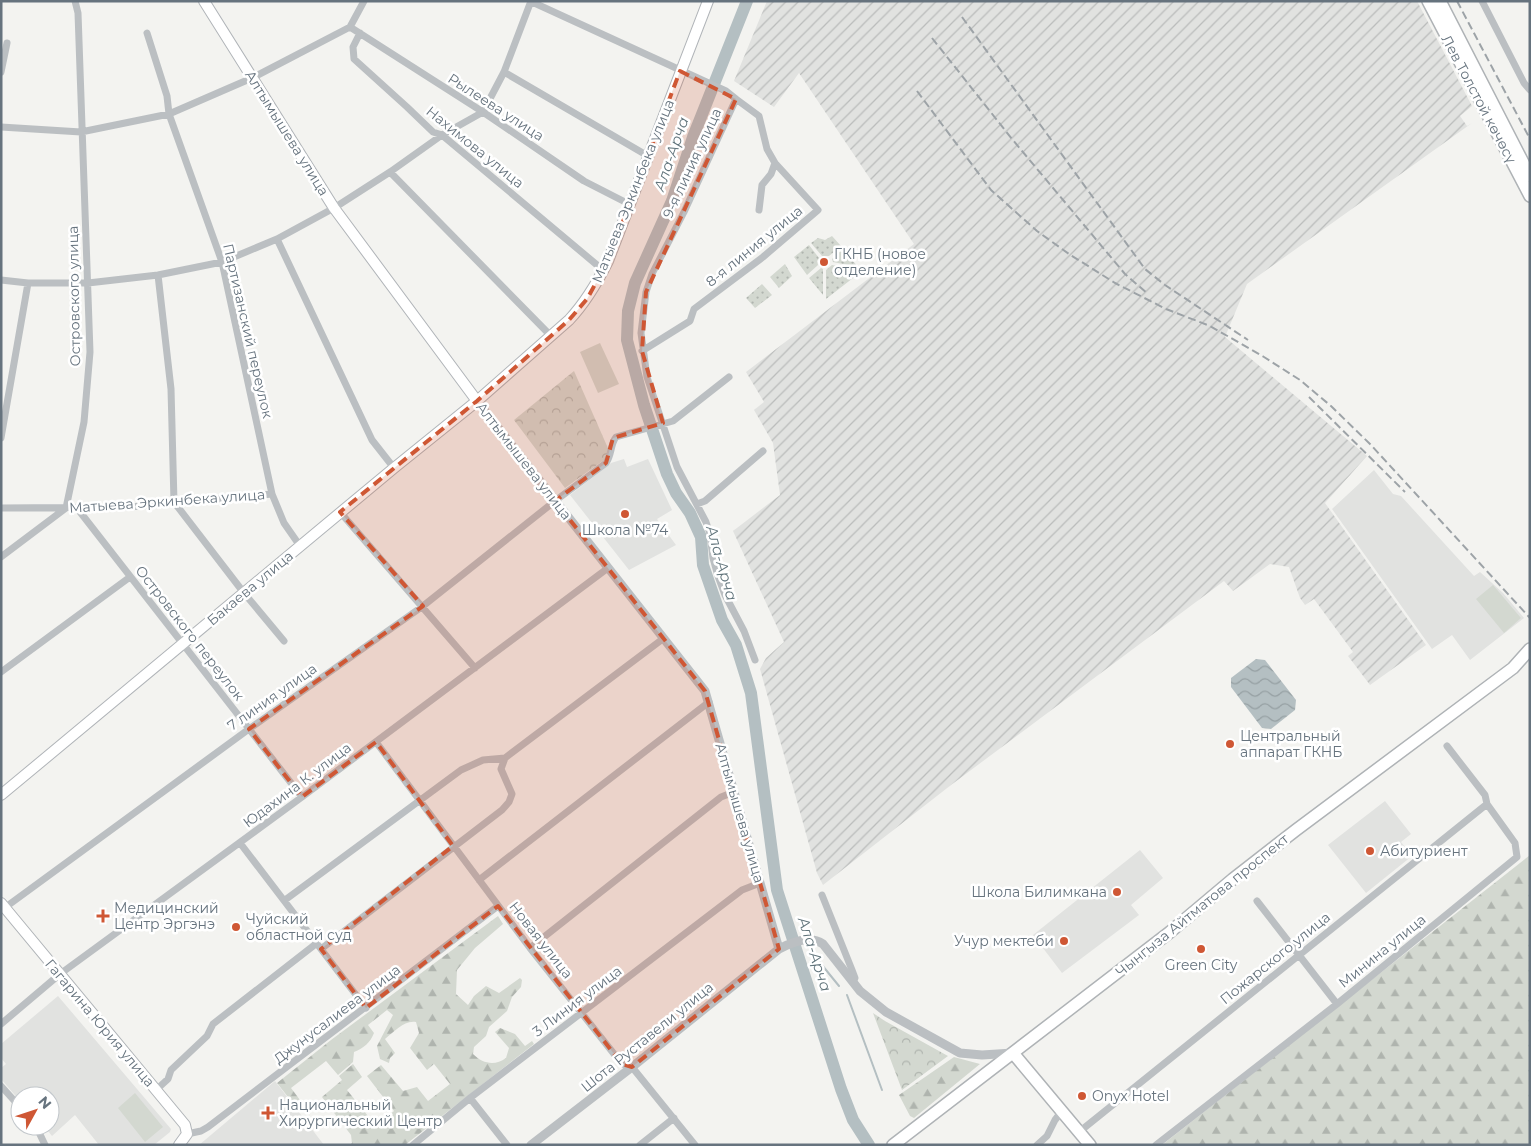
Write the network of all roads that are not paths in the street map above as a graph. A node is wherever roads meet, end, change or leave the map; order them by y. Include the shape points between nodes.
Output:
1 (75, 1) edge
2 (204, 1) edge
3 (364, 1) edge
4 (531, 1) edge
5 (708, 1) edge
6 (1428, 1) edge
7 (1440, 1) edge
8 (1482, 1) edge
9 (350, 27) junction
10 (147, 33) dead end
11 (360, 33) junction
12 (7, 43) dead end
13 (1, 72) edge
14 (504, 72) junction
15 (680, 72) junction
16 (252, 78) junction
17 (1527, 81) edge
18 (1530, 90) edge
19 (736, 99) junction
20 (483, 112) junction
21 (169, 114) junction
22 (1, 127) edge
23 (82, 132) junction
24 (442, 135) junction
25 (648, 156) junction
26 (775, 162) junction
27 (390, 172) junction
28 (1530, 176) edge
29 (1530, 196) edge
30 (629, 204) junction
31 (334, 208) junction
32 (759, 210) dead end
33 (277, 239) junction
34 (222, 262) junction
35 (603, 270) junction
36 (158, 275) junction
37 (1, 280) edge
38 (28, 283) junction
39 (88, 283) junction
40 (550, 336) junction
41 (642, 351) junction
42 (729, 377) dead end
43 (476, 401) junction
44 (662, 423) junction
45 (1, 438) edge
46 (763, 451) dead end
47 (394, 468) junction
48 (272, 494) junction
49 (556, 501) junction
50 (174, 502) junction
51 (697, 504) junction
52 (1, 508) edge
53 (66, 508) junction
54 (77, 508) junction
55 (340, 512) junction
56 (300, 546) junction
57 (1, 557) edge
58 (608, 568) junction
59 (130, 577) junction
60 (244, 593) junction
61 (423, 606) junction
62 (664, 638) junction
63 (284, 641) dead end
64 (183, 644) junction
65 (1530, 649) edge
66 (755, 660) dead end
67 (1530, 661) edge
68 (475, 668) junction
69 (1513, 668) junction
70 (1, 672) edge
71 (709, 702) junction
72 (249, 729) junction
73 (376, 742) junction
74 (1447, 746) dead end
75 (505, 758) junction
76 (734, 792) junction
77 (1, 795) edge
78 (302, 797) junction
79 (419, 801) junction
80 (1488, 804) junction
81 (240, 843) junction
82 (453, 846) junction
83 (479, 880) junction
84 (760, 883) junction
85 (822, 896) dead end
86 (285, 900) junction
87 (1257, 901) dead end
88 (2, 906) edge
89 (498, 906) junction
90 (319, 946) junction
91 (782, 947) junction
92 (530, 948) junction
93 (1299, 955) junction
94 (60, 974) junction
95 (854, 982) junction
96 (1336, 1004) junction
97 (366, 1008) junction
98 (582, 1013) junction
99 (1, 1024) edge
100 (1013, 1052) junction
101 (632, 1067) junction
102 (1, 1086) edge
103 (156, 1090) junction
104 (10, 1096) edge
105 (470, 1098) junction
106 (1062, 1111) junction
107 (674, 1118) junction
108 (1079, 1132) junction
109 (187, 1134) junction
110 (179, 1145) edge
111 (413, 1145) edge
112 (507, 1145) edge
113 (530, 1145) edge
114 (640, 1145) edge
115 (694, 1145) edge
116 (893, 1145) edge
117 (1037, 1145) edge
118 (1090, 1145) edge
119 (1156, 1145) edge

1 - 23 street, Островского улица
2 - 16 main road, Алтымышева улица
3 - 9 street
4 - 14 street
4 - 15 street, 9-я линия улица
5 - 15 main road, Матыева Эркинбека улица
6 - 29 main road, Лев Толстой көчөсү
7 - 28 main road, Лев Толстой көчөсү
8 - 17 street
9 - 11 street, Рылеева улица
9 - 16 street
10 - 21 street, Партизанский переулок via 167,96
11 - 20 street, Рылеева улица
11 - 24 street, Нахимова улица via 353,47 354,59 433,132
12 - 13 street
14 - 20 street
14 - 25 street
15 - 19 street, 9-я линия улица
15 - 25 main road, Матыева Эркинбека улица
16 - 21 street
16 - 31 main road, Алтымышева улица
17 - 18 street
19 - 26 street, 8-я линия улица via 759,116 767,149
19 - 41 street, 9-я линия улица via 652,274 642,319
20 - 24 street
20 - 30 street, Рылеева улица via 584,181
21 - 23 street
21 - 34 street, Партизанский переулок
22 - 23 street
23 - 39 street, Островского улица
24 - 27 street
24 - 35 street, Нахимова улица
25 - 30 main road, Матыева Эркинбека улица
26 - 32 street via 762,185
26 - 41 street, 8-я линия улица via 818,210 694,309 690,321
27 - 31 street
27 - 40 street
30 - 35 main road, Матыева Эркинбека улица
31 - 33 street
31 - 43 main road, Алтымышева улица
33 - 34 street
33 - 47 street via 372,440
34 - 36 street
34 - 48 street, Партизанский переулок
35 - 40 main road, Матыева Эркинбека улица via 583,304
36 - 39 street
36 - 50 street via 171,389
37 - 38 street
38 - 39 street
38 - 45 street
39 - 53 street, Островского улица via 90,352 84,422
40 - 43 main road, Матыева Эркинбека улица
41 - 44 street, 9-я линия улица
42 - 44 street via 673,421
43 - 47 main road, Матыева Эркинбека улица
43 - 49 street, Алтымышева улица
44 - 49 street, 7 линия улица via 616,437 606,463
44 - 51 street, 9-я линия улица via 677,467
46 - 51 street via 705,501
47 - 55 main road, Матыева Эркинбека улица
48 - 50 street, Матыева Эркинбека улица
48 - 56 street, Партизанский переулок via 284,523
49 - 58 street, Алтымышева улица
49 - 61 street, 7 линия улица
50 - 54 street, Матыева Эркинбека улица
50 - 60 street
51 - 66 street, 9-я линия улица via 709,528 721,586 740,621
52 - 53 street, Матыева Эркинбека улица
53 - 54 street, Матыева Эркинбека улица
53 - 57 street
54 - 59 street, Островского переулок
55 - 56 main road, Бакаева улица
55 - 61 street
56 - 60 main road, Бакаева улица
58 - 62 street, Алтымышева улица
58 - 68 street, Юдахина К. улица
59 - 64 street, Островского переулок
59 - 70 street
60 - 63 street
60 - 64 main road, Бакаева улица
61 - 68 street
61 - 72 street, 7 линия улица
62 - 71 street, Алтымышева улица via 699,682
62 - 75 street
64 - 72 street, Островского переулок
64 - 77 main road, Бакаева улица
65 - 69 main road, Чынгыза Айтматова проспект
67 - 69 main road, Чынгыза Айтматова проспект
68 - 73 street, Юдахина К. улица
69 - 100 main road, Чынгыза Айтматова проспект via 1289,835 1170,932
71 - 76 street, Алтымышева улица
71 - 83 street
72 - 78 street, Островского переулок
72 - 88 street, 7 линия улица
73 - 78 street, Юдахина К. улица
73 - 79 street, Новая улица
74 - 80 street, Минина улица via 1485,795
75 - 79 street via 483,760 462,770
75 - 82 street via 501,769 512,794 510,802
76 - 84 street, Алтымышева улица
76 - 92 street via 721,797
78 - 81 street, Юдахина К. улица
79 - 82 street, Новая улица
79 - 86 street
80 - 93 street, Пожарского улица
80 - 96 street, Минина улица via 1515,843 1517,857
81 - 86 street
81 - 94 street, Юдахина К. улица
82 - 83 street, Новая улица
82 - 90 street
83 - 89 street, Новая улица
84 - 91 street, Алтымышева улица
84 - 98 street, 3 Линия улица via 742,890
85 - 95 street
86 - 90 street
87 - 93 street
88 - 94 main road, Гагарина Юрия улица
89 - 92 street, Новая улица
89 - 97 street, Джунусалиева улица
90 - 97 street
90 - 103 street via 213,1024 207,1036 171,1070 168,1079
91 - 95 street via 803,940 823,944
91 - 101 street, Шота Руставели улица
92 - 98 street, Новая улица
93 - 96 street
93 - 108 street, Пожарского улица
94 - 99 street, Юдахина К. улица
94 - 103 main road, Гагарина Юрия улица
95 - 100 street via 886,1012 960,1053
96 - 119 street, Минина улица
97 - 109 street, Джунусалиева улица via 201,1132
98 - 101 street, Новая улица via 622,1064
98 - 105 street, 3 Линия улица
100 - 106 main road
100 - 116 main road, Чынгыза Айтматова проспект
101 - 107 street, Новая улица
101 - 113 street, Шота Руставели улица
102 - 104 street
103 - 109 main road, Гагарина Юрия улица via 184,1125
105 - 111 street, 3 Линия улица
105 - 112 street
106 - 108 main road
106 - 117 street
107 - 114 street
107 - 115 street, Новая улица
108 - 118 main road
109 - 110 main road

